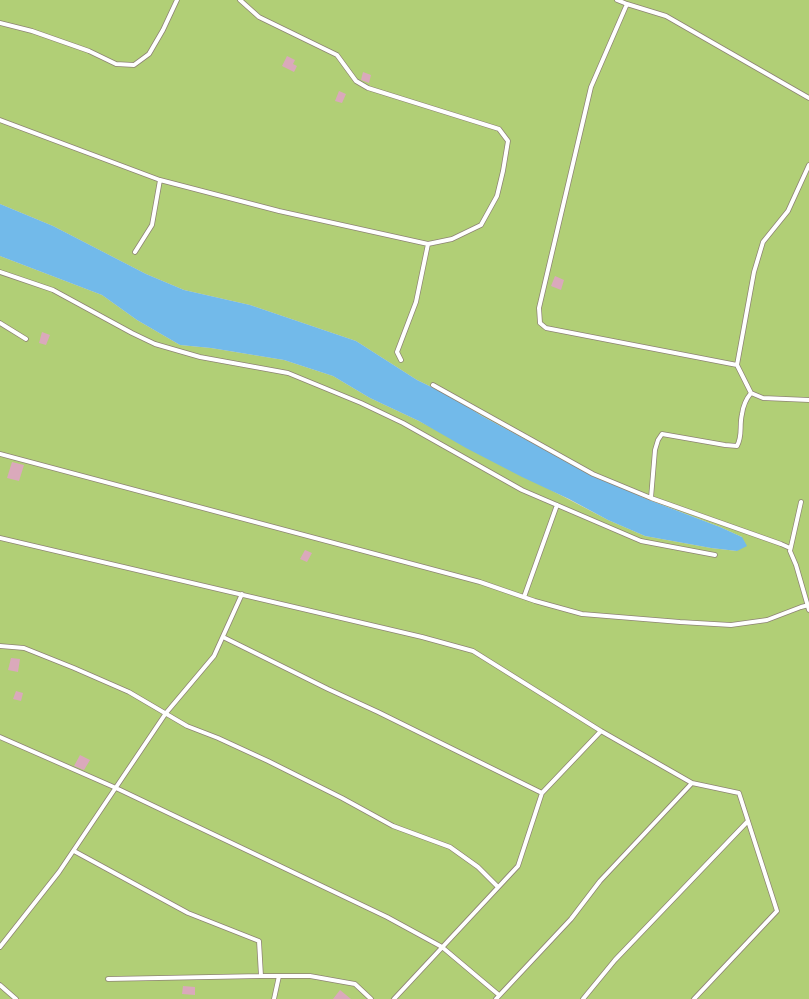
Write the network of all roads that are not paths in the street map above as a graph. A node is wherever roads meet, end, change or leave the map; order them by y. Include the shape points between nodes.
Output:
1 (177, 0) edge
2 (240, 0) edge
3 (617, 0) edge
4 (627, 4) junction
5 (0, 23) edge
6 (809, 98) edge
7 (0, 120) edge
8 (809, 165) edge
9 (160, 180) junction
10 (428, 244) junction
11 (135, 252) dead end
12 (0, 272) edge
13 (0, 323) edge
14 (26, 339) dead end
15 (400, 360) dead end
16 (737, 366) junction
17 (433, 385) dead end
18 (751, 393) junction
19 (809, 400) edge
20 (0, 454) edge
21 (651, 498) junction
22 (801, 502) dead end
23 (557, 505) junction
24 (0, 538) edge
25 (790, 548) junction
26 (715, 555) dead end
27 (242, 594) junction
28 (524, 597) junction
29 (809, 607) edge
30 (223, 637) junction
31 (0, 646) edge
32 (166, 713) junction
33 (601, 731) junction
34 (0, 737) edge
35 (692, 783) junction
36 (116, 788) junction
37 (542, 793) junction
38 (748, 821) junction
39 (74, 851) junction
40 (498, 887) junction
41 (0, 947) edge
42 (442, 947) junction
43 (261, 976) junction
44 (279, 976) junction
45 (108, 979) dead end
46 (0, 985) edge
47 (498, 997) edge
48 (16, 999) edge
49 (274, 999) edge
50 (371, 999) edge
51 (394, 999) edge
52 (582, 999) edge
53 (694, 999) edge

1 - 5 lane via 164,30 149,54 134,65 116,64 39,33
2 - 10 lane via 259,17 337,55 356,81 368,88 499,129 508,141 503,171 497,196 481,225 452,239
3 - 4 lane
4 - 6 lane via 666,16
4 - 16 lane via 591,87 539,308 540,323 546,328
7 - 9 lane
8 - 16 lane via 788,211 763,242 754,272
9 - 10 lane via 279,211
9 - 11 lane via 152,225
10 - 15 lane via 416,302 397,352
12 - 23 lane via 53,290 155,344 200,357 288,373 361,403 403,423 522,490
13 - 14 lane
16 - 18 lane
17 - 21 lane via 593,474
18 - 19 lane via 763,398
18 - 21 lane via 747,397 742,414 740,440 737,446 662,434 655,450
20 - 28 lane via 427,567
21 - 25 lane
22 - 25 lane
23 - 26 lane via 641,541
23 - 28 lane
24 - 27 lane
25 - 29 lane
27 - 30 lane
27 - 33 lane via 473,651
28 - 29 lane via 582,614 731,625 767,620 801,607
30 - 32 lane via 214,656
30 - 37 lane
31 - 32 lane via 24,648 53,659 129,692
32 - 36 lane
32 - 40 lane via 188,726 335,794 394,826 450,847 478,867
33 - 35 lane
33 - 37 lane
34 - 36 lane
35 - 38 lane via 739,793
35 - 47 lane via 600,881 571,919
36 - 39 lane
36 - 42 lane via 387,917
37 - 40 lane via 518,866
38 - 52 lane via 615,960
38 - 53 lane via 777,911
39 - 41 lane
39 - 43 lane via 188,913 259,941
40 - 42 lane
42 - 47 lane
42 - 51 lane
43 - 44 lane
43 - 45 lane
44 - 49 lane
44 - 50 lane via 310,976 355,984
46 - 48 lane

